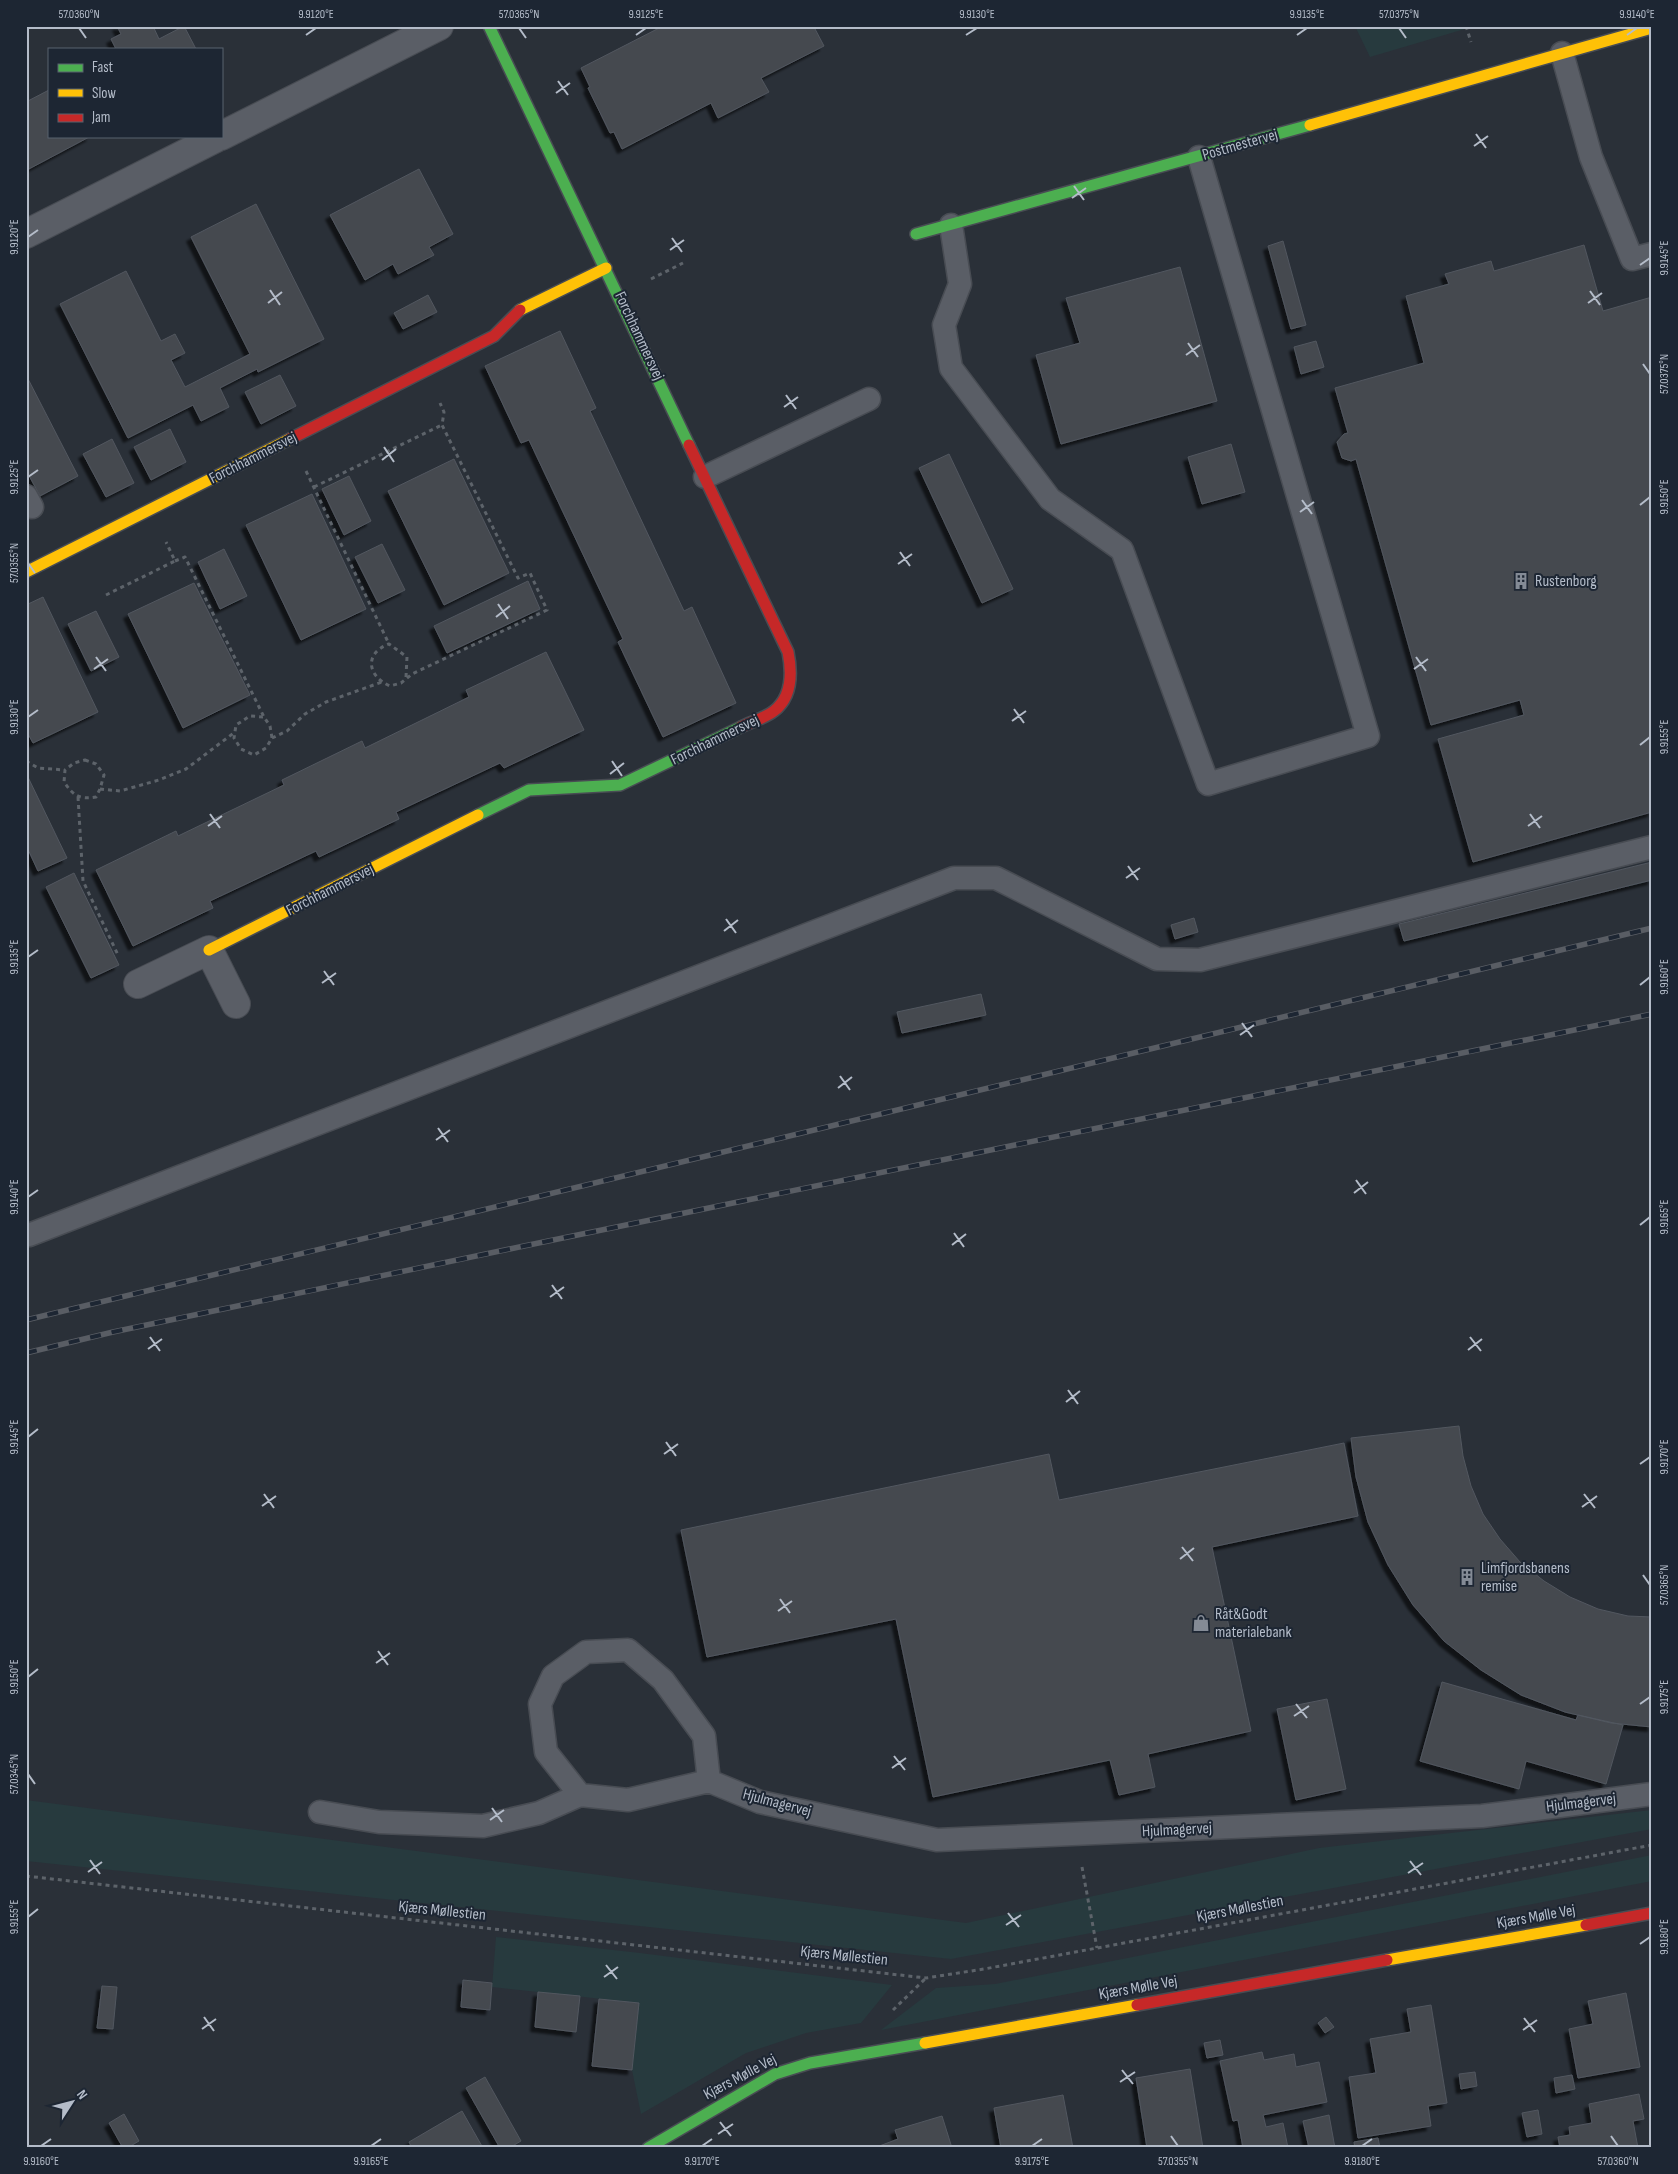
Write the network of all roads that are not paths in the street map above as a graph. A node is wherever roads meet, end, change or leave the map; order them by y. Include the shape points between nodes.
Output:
1 (440, 26) edge
2 (489, 26) edge
3 (1652, 28) edge
4 (1562, 53) junction
5 (222, 135) edge
6 (217, 138) edge
7 (1199, 157) junction
8 (951, 225) junction
9 (26, 234) edge
10 (916, 234) dead end
11 (1652, 254) edge
12 (606, 268) junction
13 (869, 399) dead end
14 (705, 477) junction
15 (26, 572) edge
16 (1652, 847) edge
17 (209, 950) junction
18 (138, 984) road end
19 (236, 1004) dead end
20 (29, 1235) dead end
21 (709, 1781) junction
22 (1652, 1794) edge
23 (580, 1795) junction
24 (320, 1812) dead end
25 (1652, 1913) edge
26 (648, 2148) edge

1 - 5 street
2 - 12 street, Forchhammersvej
3 - 4 street, Postmestervej
4 - 7 street, Postmestervej
4 - 11 lane via 1590,157 1632,259
6 - 9 street
7 - 8 street, Postmestervej
7 - 8 lane via 1368,736 1208,784 1122,550 1050,499 952,368 944,325 960,284
8 - 10 street, Postmestervej
12 - 14 street, Forchhammersvej
12 - 15 street, Forchhammersvej via 520,310 494,336
13 - 14 lane
14 - 17 street, Forchhammersvej via 788,652 793,674 788,694 774,711 620,785 529,790
16 - 20 lane via 1200,960 1157,959 996,878 954,878
17 - 18 street, Forchhammersvej
17 - 19 street
21 - 22 lane, Hjulmagervej via 760,1802 937,1840 1482,1816
21 - 23 lane via 628,1800
21 - 23 lane via 704,1736 663,1680 628,1650 586,1652 553,1676 540,1704 546,1752
23 - 24 lane via 539,1813 483,1826 379,1822
25 - 26 street, Kjærs Mølle Vej via 810,2063 775,2074

